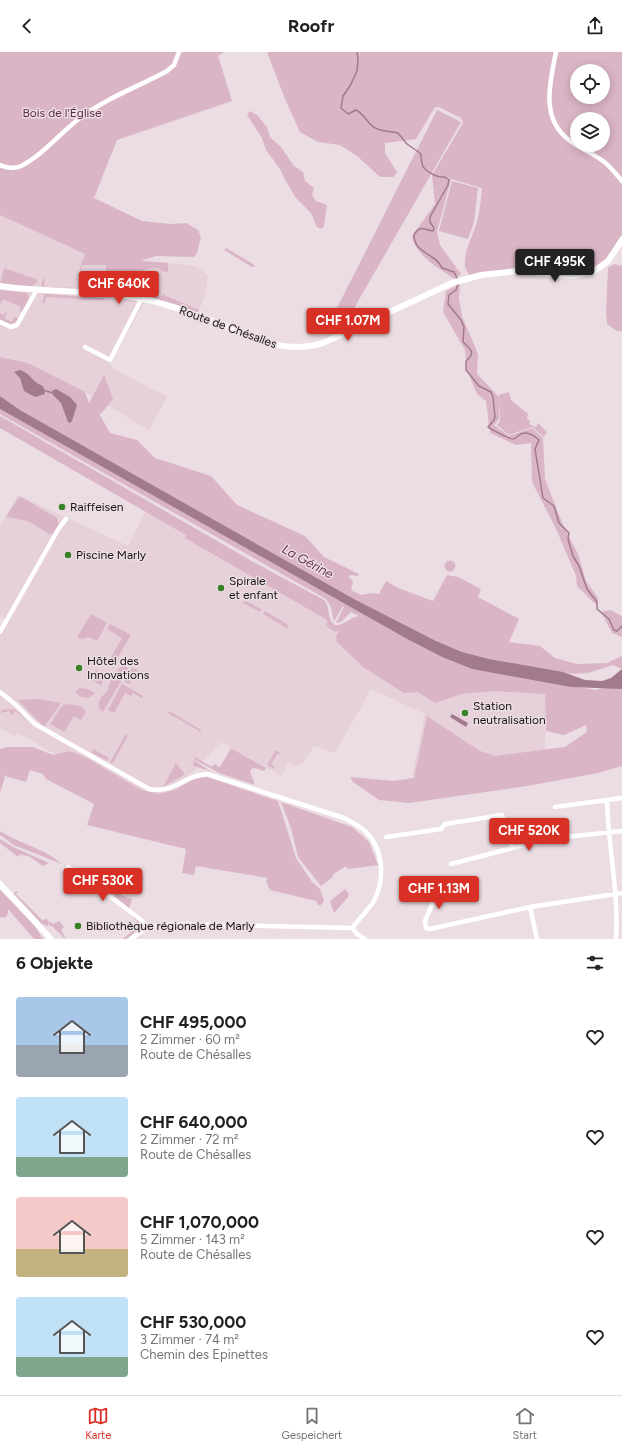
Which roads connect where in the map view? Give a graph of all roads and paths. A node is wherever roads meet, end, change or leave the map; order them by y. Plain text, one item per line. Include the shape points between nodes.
1 (179, 52) edge
2 (556, 52) edge
3 (0, 165) edge
4 (622, 181) edge
5 (622, 240) edge
6 (0, 286) edge
7 (36, 291) junction
8 (142, 298) junction
9 (0, 322) edge
10 (85, 347) dead end
11 (66, 519) dead end
12 (0, 632) edge
13 (0, 692) edge
14 (622, 798) edge
15 (606, 800) junction
16 (554, 807) dead end
17 (622, 831) edge
18 (608, 832) junction
19 (386, 837) dead end
20 (512, 847) junction
21 (451, 864) dead end
22 (68, 867) dead end
23 (0, 884) edge
24 (438, 891) dead end
25 (614, 893) junction
26 (622, 893) edge
27 (530, 906) junction
28 (148, 927) junction
29 (352, 928) junction
30 (51, 939) edge
31 (131, 939) edge
32 (365, 939) edge
33 (537, 939) edge
34 (616, 939) edge

1 - 3 street via 174,64 167,71 103,103 80,118 30,162 18,168 5,168
2 - 4 street via 549,86 549,105 559,132 603,161
5 - 8 street, Route de Chésalles via 608,261 593,272 566,275 518,271 481,275 452,283 323,343 302,347 273,345 168,305
6 - 7 street, Route de Chésalles
7 - 8 street, Route de Chésalles
7 - 9 street via 17,325 11,327
8 - 10 street via 110,360
11 - 12 street
13 - 29 street via 34,724 149,789 166,790 194,776 207,774 356,824 366,831 377,850 382,877 373,902
14 - 15 street
15 - 16 street
15 - 18 street
17 - 18 street
18 - 20 street via 547,839
18 - 25 street
19 - 20 street via 441,829 445,824 502,815
20 - 21 street
22 - 28 street
23 - 30 street
24 - 27 street via 425,921 426,928
25 - 26 street
25 - 27 street
25 - 34 street
27 - 33 street
28 - 29 street via 172,924
28 - 31 street
29 - 32 street

